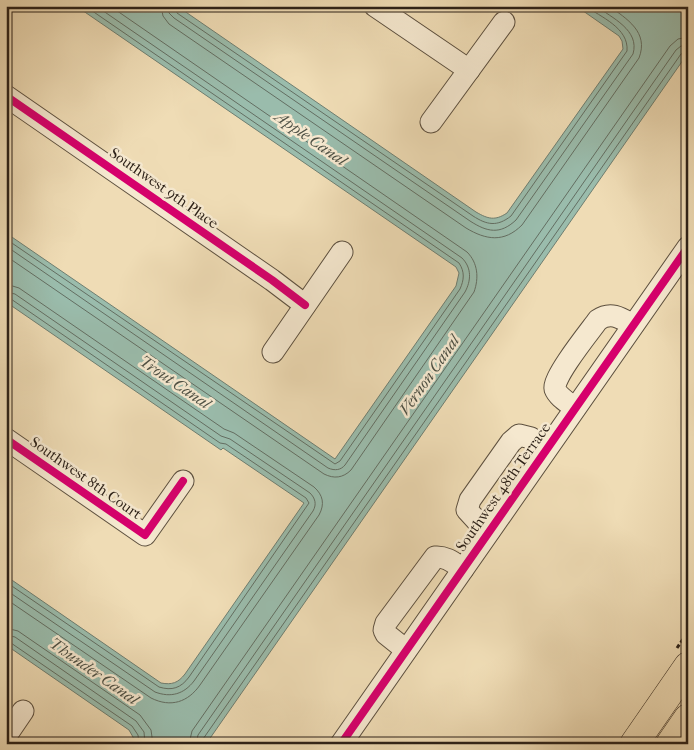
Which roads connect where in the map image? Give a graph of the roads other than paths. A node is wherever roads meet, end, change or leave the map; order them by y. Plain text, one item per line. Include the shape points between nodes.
1 (375, 6) edge
2 (504, 22) dead end
3 (469, 70) junction
4 (6, 96) edge
5 (431, 122) dead end
6 (688, 246) edge
7 (342, 252) dead end
8 (306, 305) junction
9 (633, 325) junction
10 (273, 352) dead end
11 (575, 408) junction
12 (6, 439) edge
13 (546, 449) junction
14 (183, 481) dead end
15 (490, 530) junction
16 (463, 569) junction
17 (406, 650) junction
18 (688, 666) edge
19 (23, 711) dead end
20 (688, 718) edge
21 (6, 736) edge
22 (341, 744) edge
23 (634, 744) edge
24 (670, 744) edge

1 - 3 street
2 - 3 street
3 - 5 street
4 - 8 street, Southwest 9th Place
6 - 9 street, Southwest 48th Terrace
7 - 8 street
8 - 10 street
9 - 11 street, Southwest 48th Terrace
9 - 11 street via 617,316 604,316 561,371 556,389
11 - 13 street, Southwest 48th Terrace
12 - 14 street, Southwest 8th Court via 145,535
13 - 15 street, Southwest 48th Terrace
13 - 15 street via 531,438 519,435 501,456 468,505 470,515
15 - 16 street, Southwest 48th Terrace
16 - 17 street, Southwest 48th Terrace
16 - 17 street via 448,559 435,557 386,623 386,634
17 - 22 street, Southwest 48th Terrace
18 - 23 main road
19 - 21 street
20 - 24 main road

